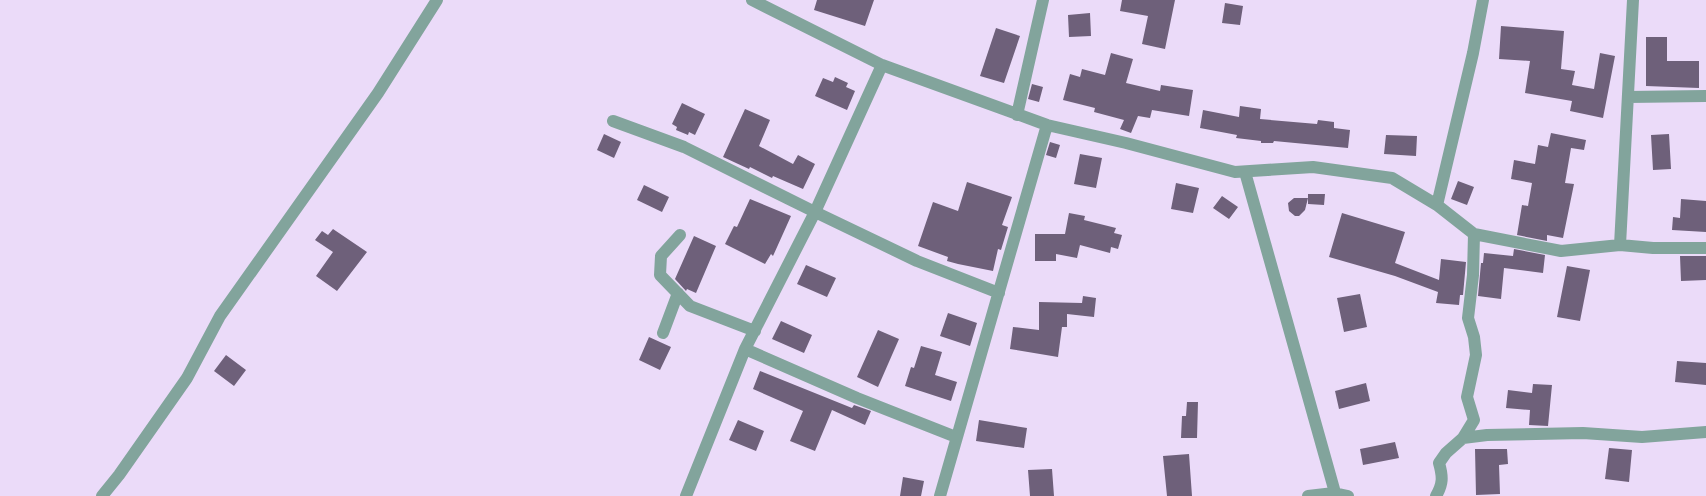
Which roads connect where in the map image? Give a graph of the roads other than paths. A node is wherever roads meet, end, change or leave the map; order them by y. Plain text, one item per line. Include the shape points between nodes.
1 (437, 0) edge
2 (752, 0) edge
3 (1043, 0) edge
4 (1483, 0) edge
5 (1633, 0) edge
6 (882, 65) junction
7 (1706, 96) edge
8 (1628, 97) junction
9 (1017, 115) junction
10 (613, 121) dead end
11 (1047, 125) junction
12 (1245, 172) junction
13 (1437, 205) junction
14 (815, 212) junction
15 (1474, 234) junction
16 (680, 235) dead end
17 (1620, 245) junction
18 (1706, 248) edge
19 (678, 293) junction
20 (999, 293) junction
21 (755, 331) junction
22 (663, 333) dead end
23 (745, 349) junction
24 (1706, 432) edge
25 (956, 437) junction
26 (1462, 438) junction
27 (1335, 494) edge
28 (102, 496) edge
29 (686, 496) edge
30 (940, 496) edge
31 (1308, 496) edge
32 (1348, 496) edge
33 (1436, 496) edge

1 - 28 street via 378,93 220,316 187,378
2 - 6 street
3 - 9 street
4 - 13 street via 1474,53
5 - 8 street
6 - 9 street
6 - 14 street
7 - 8 street
8 - 17 street
9 - 11 street
10 - 14 street via 684,147
11 - 12 street via 1235,172
11 - 20 street
12 - 13 street via 1313,167 1392,178
12 - 27 street
13 - 15 street
14 - 20 street via 917,261
14 - 21 street
15 - 17 street via 1560,250
15 - 26 street via 1468,318 1476,355 1468,397 1474,420
16 - 19 street via 661,256 660,275
17 - 18 street
19 - 21 street via 690,306
19 - 22 street
20 - 25 street
21 - 23 street
23 - 25 street via 856,398
23 - 29 street
24 - 26 street via 1642,437 1576,433
25 - 30 street
26 - 33 street via 1439,463 1442,486
27 - 31 street
27 - 32 street

